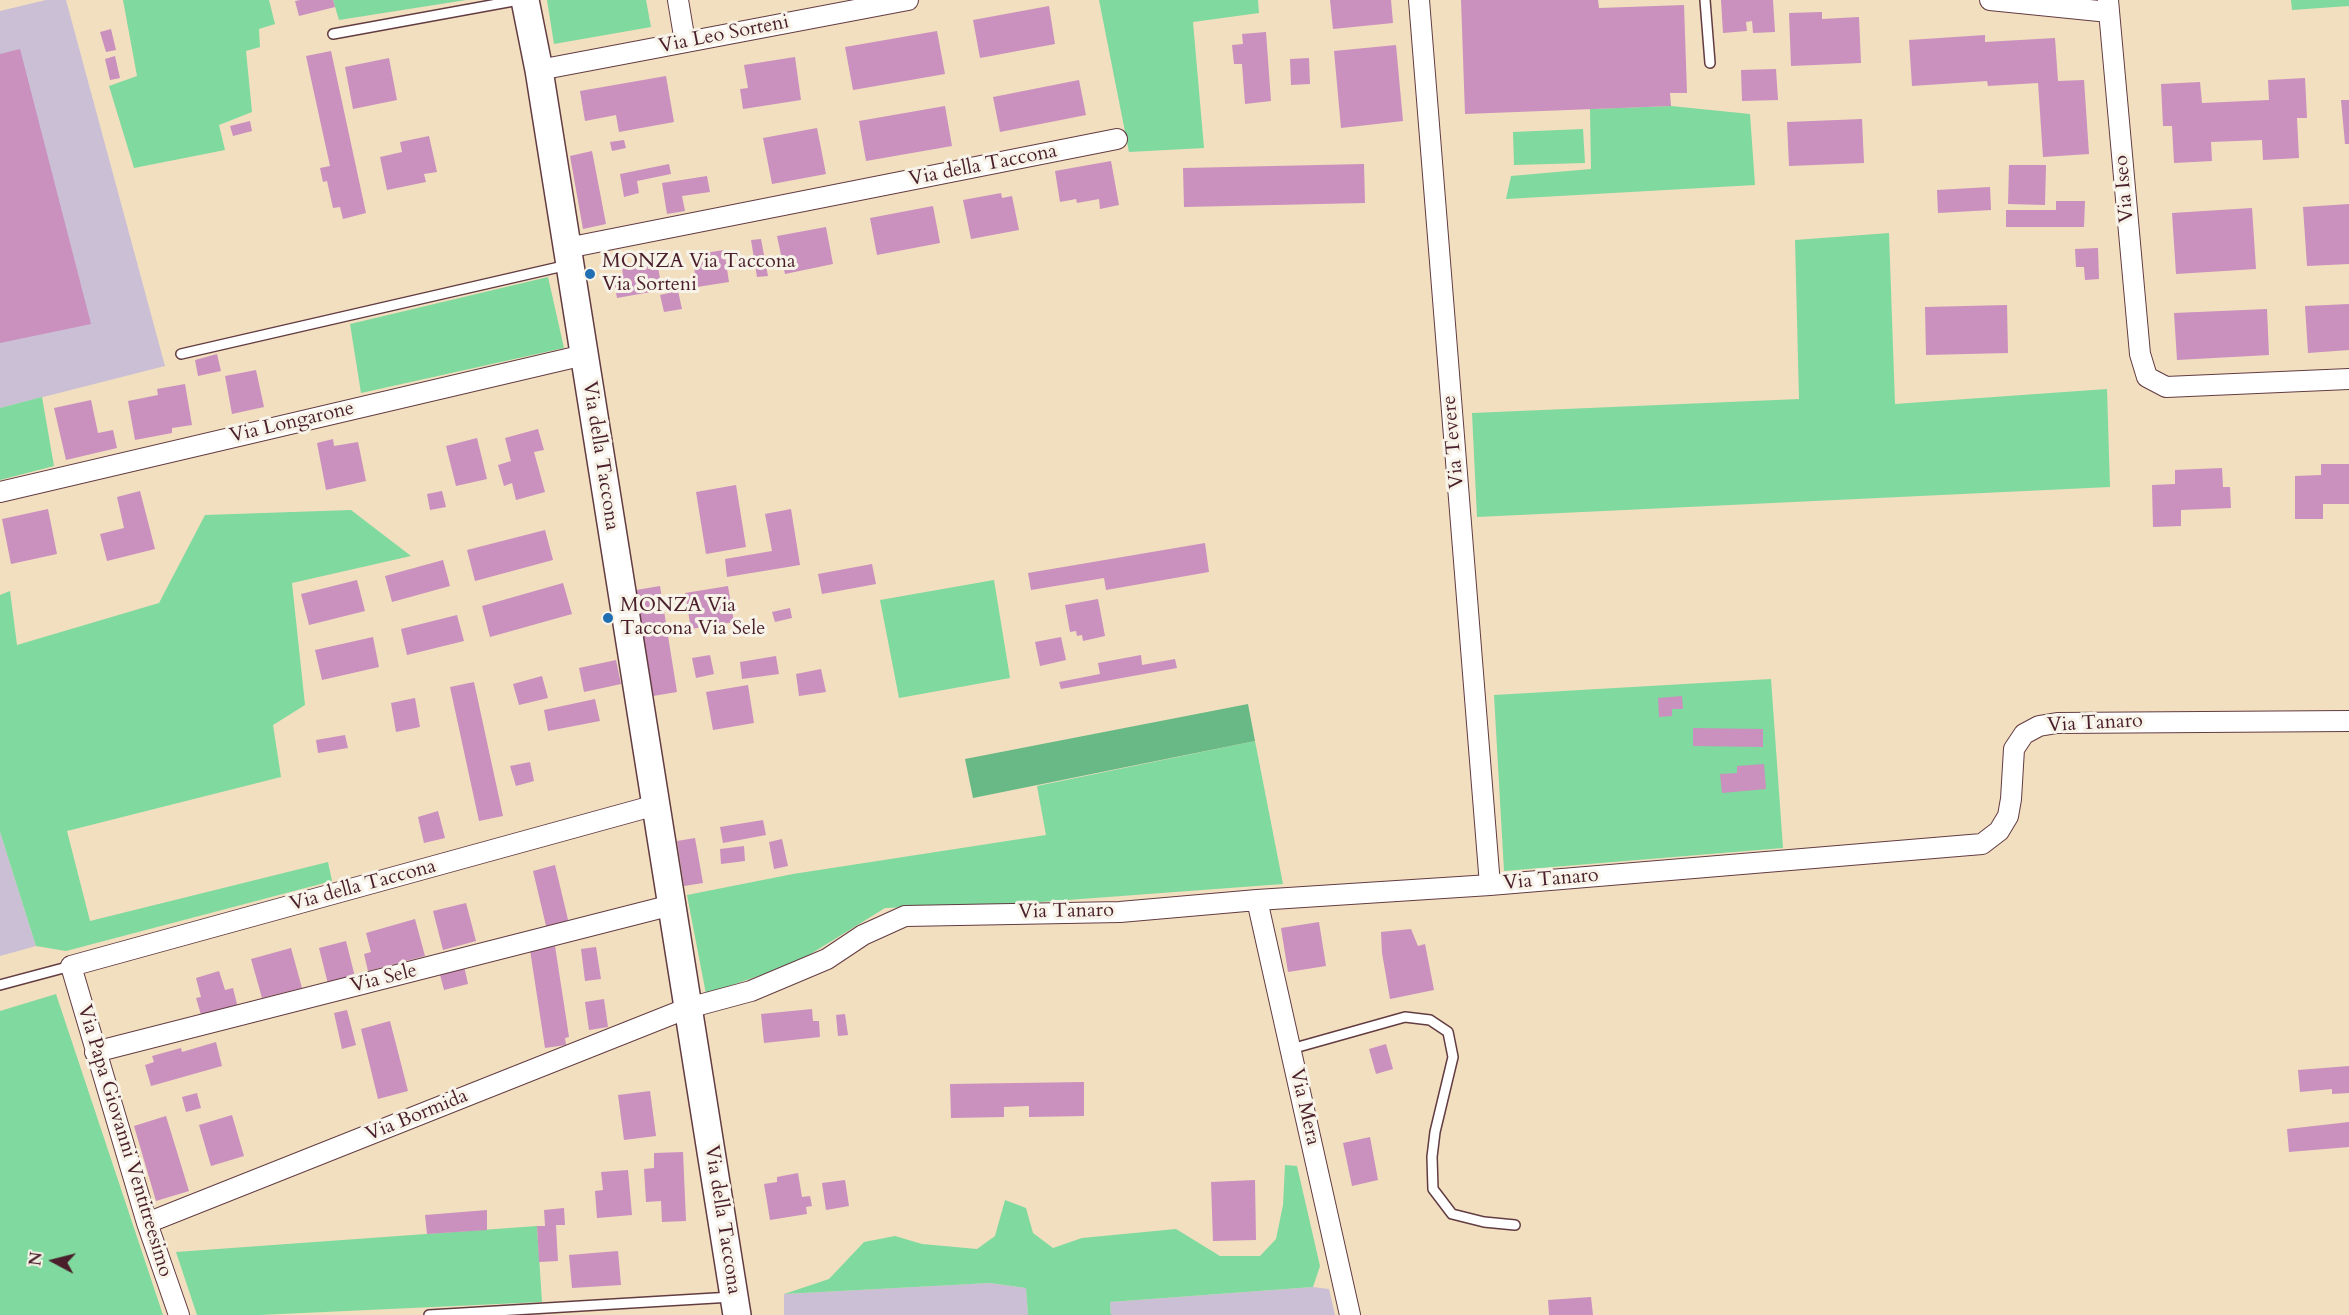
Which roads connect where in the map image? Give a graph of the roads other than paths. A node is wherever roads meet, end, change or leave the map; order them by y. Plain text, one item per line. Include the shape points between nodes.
1 (519, 0) edge
2 (525, 0) edge
3 (678, 0) edge
4 (908, 0) edge
5 (1419, 0) edge
6 (1705, 0) edge
7 (1989, 0) edge
8 (2109, 6) edge
9 (333, 34) dead end
10 (685, 42) junction
11 (1710, 63) dead end
12 (538, 70) junction
13 (1117, 139) dead end
14 (568, 256) junction
15 (182, 354) dead end
16 (584, 356) junction
17 (2349, 379) edge
18 (0, 492) edge
19 (2349, 720) edge
20 (656, 805) junction
21 (1490, 885) junction
22 (1257, 900) junction
23 (672, 905) junction
24 (71, 966) junction
25 (0, 985) edge
26 (688, 1008) junction
27 (1291, 1048) junction
28 (95, 1052) junction
29 (147, 1223) junction
30 (1515, 1225) dead end
31 (735, 1306) edge
32 (179, 1315) edge
33 (429, 1315) edge
34 (1350, 1315) edge

1 - 9 lane
2 - 12 main road, Via della Taccona
3 - 10 street
4 - 10 street, Via Leo Sorteni
5 - 21 street, Via Tevere
6 - 11 lane
7 - 8 street
8 - 17 street, Via Iseo via 2140,354 2147,377 2166,387
10 - 12 street, Via Leo Sorteni
12 - 14 main road, Via della Taccona
13 - 14 street, Via della Taccona
14 - 15 lane
14 - 16 main road, Via della Taccona
16 - 18 street, Via Longarone
16 - 20 main road, Via della Taccona
19 - 21 street, Via Tanaro via 2039,726 2024,734 2013,749 2008,816 1999,831 1982,844
20 - 23 main road, Via della Taccona
20 - 24 street, Via della Taccona
21 - 22 street, Via Tanaro
22 - 26 street, Via Tanaro via 1120,912 905,916 863,935 827,959 751,991
22 - 27 street, Via Mera
23 - 26 main road, Via della Taccona
23 - 28 street, Via Sele
24 - 25 lane
24 - 28 street, Via Papa Giovanni Ventitreesimo
26 - 29 street, Via Bormida
26 - 31 main road, Via della Taccona
27 - 30 lane via 1405,1017 1430,1020 1448,1032 1453,1057 1435,1132 1433,1189 1452,1214
27 - 34 street, Via Mera
28 - 29 street, Via Papa Giovanni Ventitreesimo
29 - 32 street, Via Papa Giovanni Ventitreesimo
31 - 33 lane

